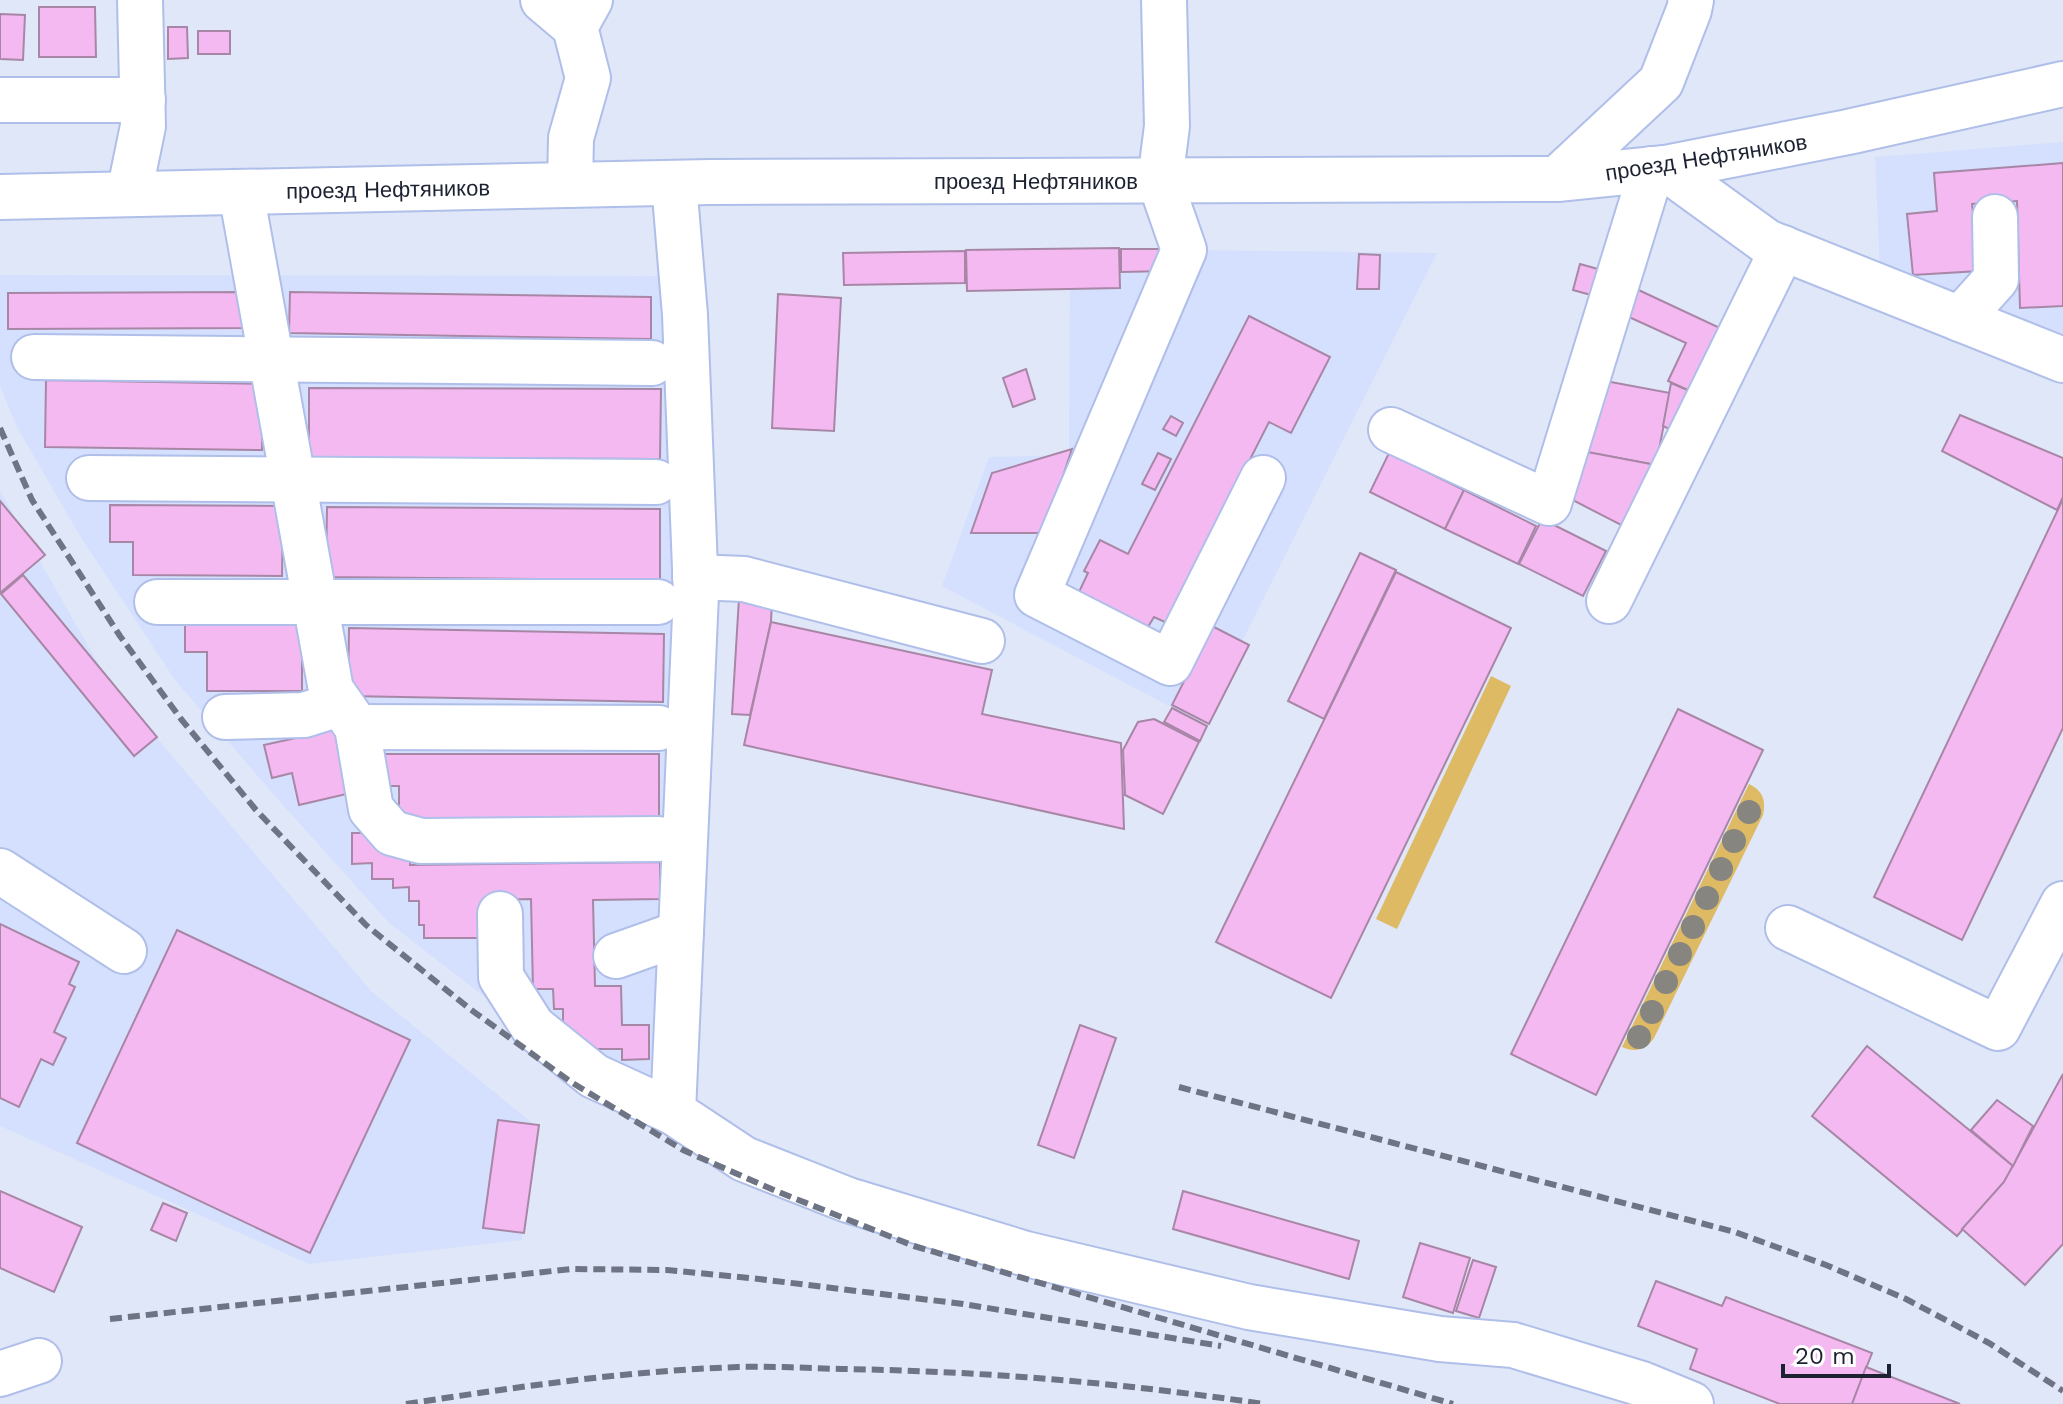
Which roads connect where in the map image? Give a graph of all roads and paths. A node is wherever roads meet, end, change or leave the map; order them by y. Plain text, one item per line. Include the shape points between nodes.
1 (1164, 0) edge
2 (142, 1) edge
3 (1688, 3) edge
4 (569, 9) edge
5 (2063, 84) edge
6 (0, 100) edge
7 (143, 100) junction
8 (1658, 169) junction
9 (1557, 179) junction
10 (1160, 181) junction
11 (674, 183) junction
12 (570, 185) junction
13 (241, 192) junction
14 (129, 194) junction
15 (0, 197) edge
16 (1995, 217) dead end
17 (1783, 248) junction
18 (1960, 319) junction
19 (34, 357) dead end
20 (273, 360) junction
21 (2063, 360) edge
22 (652, 363) dead end
23 (1391, 430) dead end
24 (89, 478) dead end
25 (1263, 478) dead end
26 (295, 480) junction
27 (656, 482) dead end
28 (695, 577) junction
29 (1609, 601) dead end
30 (157, 602) dead end
31 (315, 602) junction
32 (658, 602) dead end
33 (982, 641) dead end
34 (348, 715) junction
35 (225, 717) dead end
36 (659, 728) dead end
37 (659, 839) dead end
38 (0, 871) edge
39 (2063, 904) edge
40 (500, 914) dead end
41 (1788, 928) dead end
42 (681, 933) junction
43 (124, 951) dead end
44 (616, 956) dead end
45 (673, 1112) junction
46 (1691, 1404) edge

1 - 10 street via 1167,126
2 - 7 street
3 - 9 street via 1661,82
4 - 12 street via 588,78 571,138
5 - 8 street, проезд Нефтяников
6 - 7 street
7 - 14 street
8 - 9 street, проезд Нефтяников
8 - 17 street
8 - 23 street via 1549,503
9 - 10 street, проезд Нефтяников
10 - 11 street, проезд Нефтяников
10 - 25 street via 1184,250 1037,595 1170,663
11 - 12 street, проезд Нефтяников
11 - 28 street
12 - 13 street, проезд Нефтяников
13 - 14 street, проезд Нефтяников
13 - 20 street
14 - 15 street, проезд Нефтяников
16 - 18 street via 1996,279
17 - 18 street
17 - 29 street
18 - 21 street
19 - 20 street
20 - 22 street
20 - 26 street
24 - 26 street
26 - 27 street
26 - 31 street
28 - 33 street via 744,579
28 - 42 street
30 - 31 street
31 - 32 street
31 - 34 street via 331,690
34 - 35 street
34 - 36 street
34 - 37 street via 371,809 392,833 421,841
38 - 43 street
39 - 41 street via 1998,1028
40 - 45 street via 501,977 533,1027 594,1076
42 - 44 street
42 - 45 street
45 - 46 street via 744,1159 848,1200 1026,1254 1249,1307 1440,1339 1513,1345

